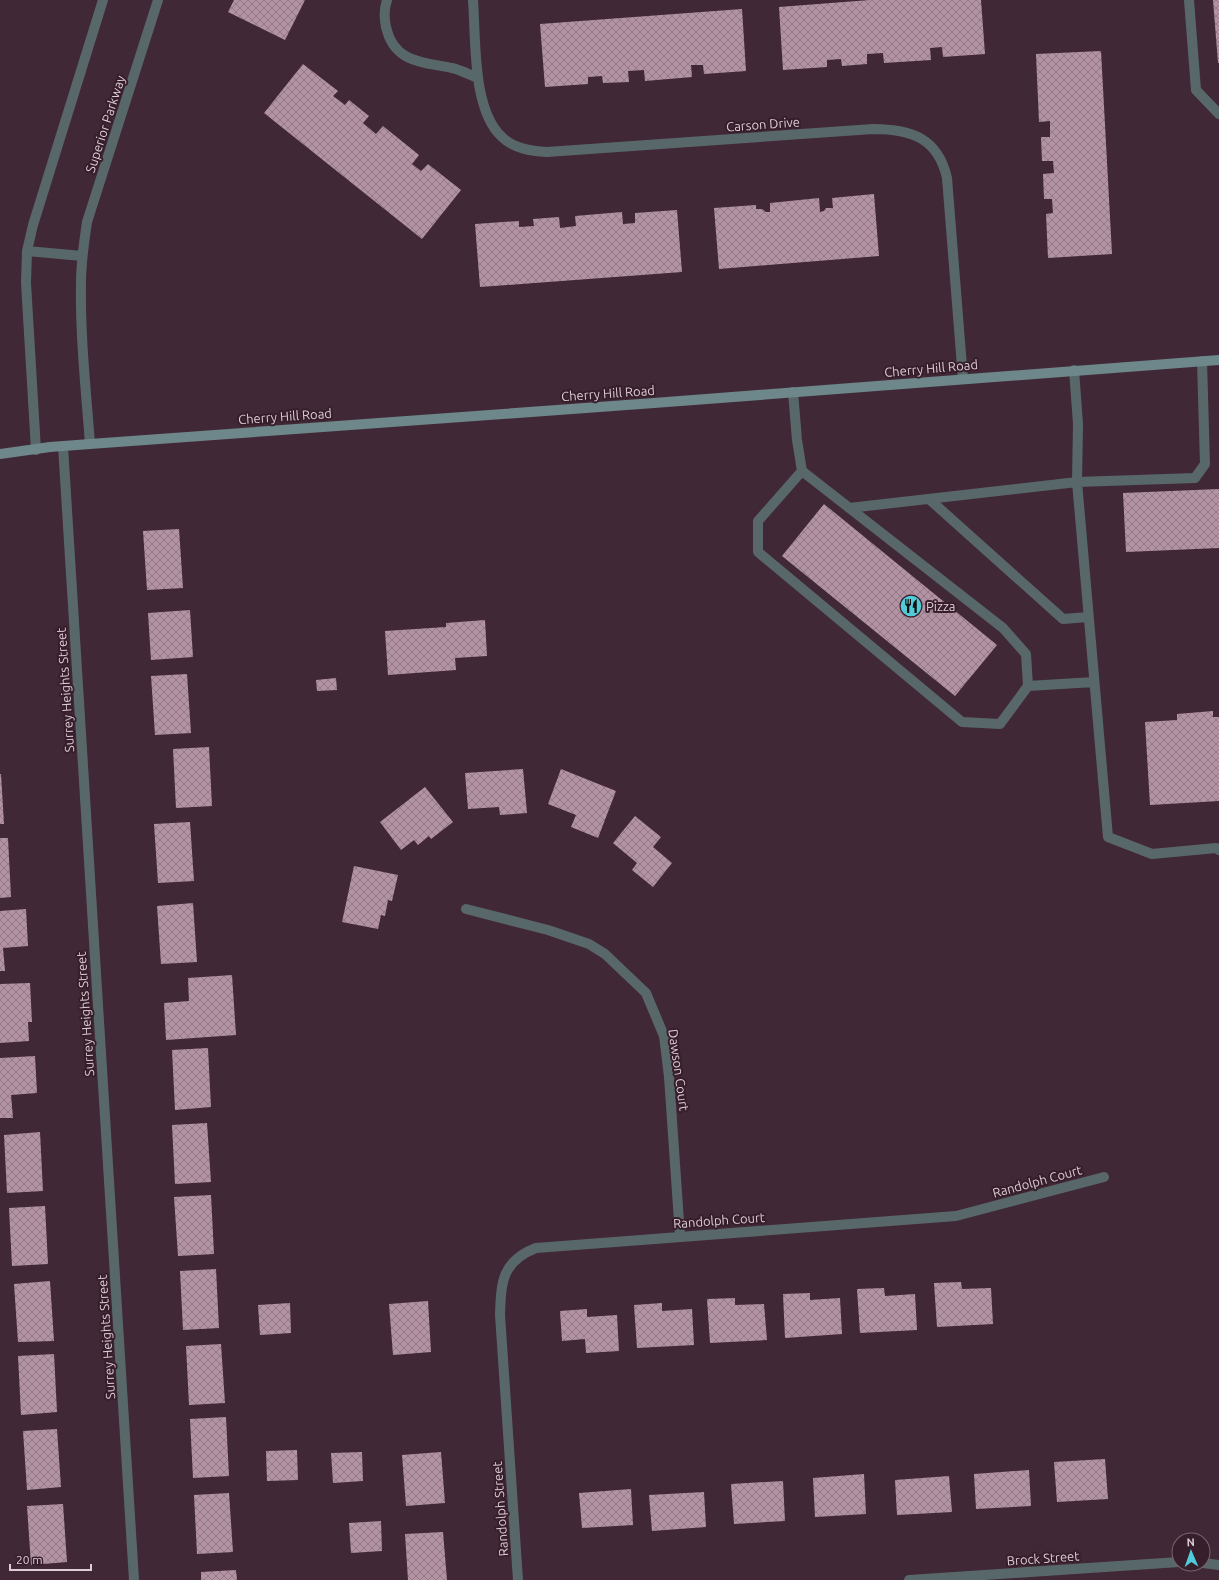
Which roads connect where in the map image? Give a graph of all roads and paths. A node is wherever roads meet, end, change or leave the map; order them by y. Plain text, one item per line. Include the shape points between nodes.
1 (103, 0) edge
2 (158, 0) edge
3 (387, 0) edge
4 (473, 0) edge
5 (1189, 0) edge
6 (478, 78) junction
7 (1219, 114) edge
8 (27, 251) junction
9 (82, 256) junction
10 (1219, 360) edge
11 (1202, 361) junction
12 (1074, 370) junction
13 (963, 379) junction
14 (793, 392) junction
15 (90, 444) junction
16 (63, 446) junction
17 (36, 450) junction
18 (0, 454) edge
19 (802, 471) junction
20 (1077, 482) junction
21 (930, 499) junction
22 (849, 508) junction
23 (1088, 617) junction
24 (1094, 682) junction
25 (1028, 686) junction
26 (1219, 850) edge
27 (466, 909) dead end
28 (1104, 1177) dead end
29 (680, 1236) junction
30 (508, 1437) joint
31 (1171, 1563) edge
32 (134, 1580) edge
33 (518, 1580) edge
34 (909, 1580) edge

1 - 8 street
2 - 9 street, Superior Parkway via 87,222
3 - 6 street via 384,20 387,34 395,47 405,56 418,62 453,68
4 - 6 street, Carson Drive
5 - 7 street via 1196,90
6 - 13 street, Carson Drive via 482,102 489,121 502,138 518,147 533,151 873,129 911,133 920,138 936,151 944,165
8 - 9 street
8 - 17 street via 26,283
9 - 15 street, Superior Parkway via 83,346
10 - 11 main road, Cherry Hill Road
11 - 12 main road, Cherry Hill Road
11 - 20 street via 1205,464 1195,478
12 - 13 main road, Cherry Hill Road
12 - 20 street via 1078,424
13 - 14 main road, Cherry Hill Road
14 - 15 main road, Cherry Hill Road
14 - 19 street
15 - 16 main road, Cherry Hill Road
16 - 17 main road, Cherry Hill Road
16 - 32 street, Surrey Heights Street
17 - 18 main road, Cherry Hill Road
19 - 22 street
19 - 25 street via 758,521 758,552 962,722 1000,724
20 - 21 street
20 - 23 street
21 - 22 street
21 - 23 street via 1063,619
22 - 25 street via 1003,628 1026,654
23 - 24 street
24 - 25 street
24 - 26 street via 1108,837 1152,854 1216,848
27 - 29 street, Dawson Court via 548,930 589,944 605,954 646,993 664,1036
28 - 29 street, Randolph Court via 956,1216
29 - 30 street, Randolph Court via 536,1248 524,1252 509,1266 503,1277 500,1315
30 - 33 street, Randolph Street
31 - 34 street, Brock Street

